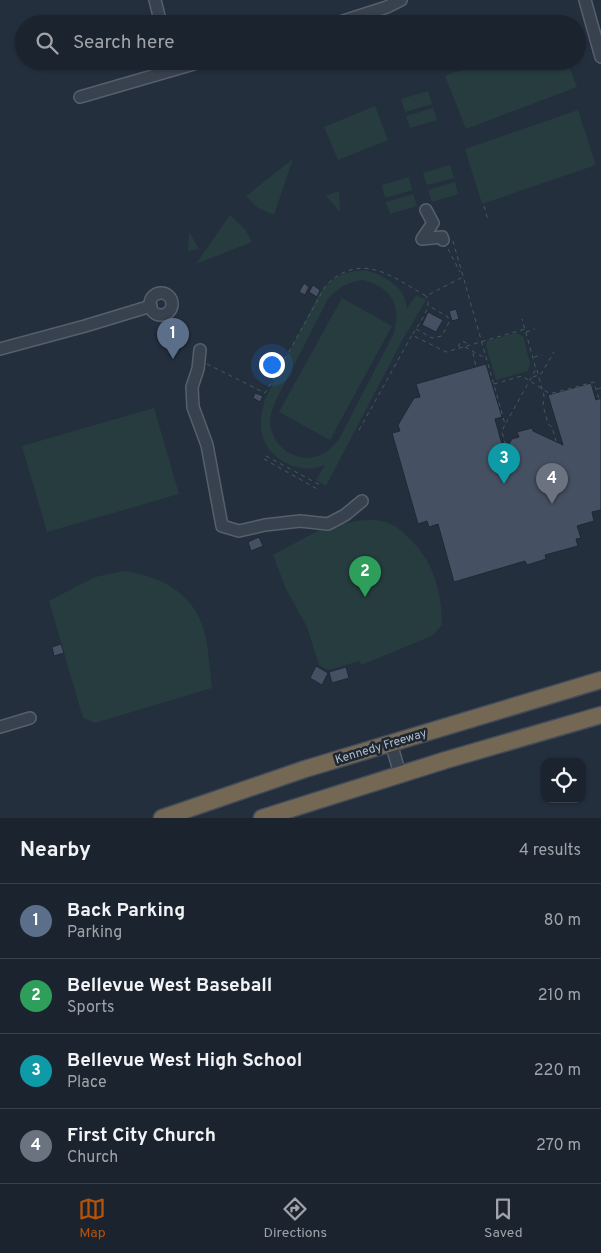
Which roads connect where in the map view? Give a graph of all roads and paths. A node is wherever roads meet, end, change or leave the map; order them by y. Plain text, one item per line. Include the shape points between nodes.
1 (154, 0) edge
2 (401, 0) edge
3 (585, 0) edge
4 (158, 15) edge
5 (362, 15) edge
6 (601, 57) edge
7 (161, 70) edge
8 (80, 97) dead end
9 (484, 206) dead end
10 (426, 210) dead end
11 (488, 220) dead end
12 (448, 240) junction
13 (462, 273) junction
14 (463, 277) junction
15 (426, 296) junction
16 (151, 306) dead end
17 (429, 306) junction
18 (522, 319) dead end
19 (416, 329) junction
20 (535, 329) dead end
21 (525, 330) junction
22 (412, 335) junction
23 (481, 342) junction
24 (469, 345) junction
25 (464, 347) junction
26 (459, 348) junction
27 (0, 349) edge
28 (473, 352) junction
29 (554, 352) dead end
30 (200, 355) joint
31 (542, 355) dead end
32 (486, 358) junction
33 (533, 358) junction
34 (476, 367) dead end
35 (536, 370) junction
36 (538, 375) junction
37 (532, 377) junction
38 (530, 381) junction
39 (494, 384) junction
40 (601, 388) edge
41 (542, 389) junction
42 (596, 390) junction
43 (599, 399) dead end
44 (505, 424) junction
45 (359, 430) dead end
46 (556, 441) dead end
47 (266, 456) dead end
48 (509, 456) dead end
49 (264, 460) dead end
50 (322, 486) dead end
51 (319, 490) dead end
52 (362, 501) dead end
53 (601, 680) edge
54 (601, 715) edge
55 (30, 718) dead end
56 (0, 727) edge
57 (391, 744) junction
58 (400, 774) junction
59 (162, 818) edge
60 (262, 818) edge

1 - 4 street
2 - 5 street
3 - 6 street
7 - 8 street
9 - 11 path
10 - 12 street via 434,223 422,239 442,237
12 - 13 path
12 - 13 path
13 - 14 path
14 - 15 path
14 - 23 path
15 - 17 path
15 - 30 path via 373,268 352,269 334,277 326,285 265,393
16 - 27 street
17 - 19 path
17 - 19 path via 448,317 442,336 432,338
18 - 21 path
19 - 22 path
20 - 21 path
21 - 23 path
21 - 33 path
22 - 26 path via 446,352
22 - 45 path
23 - 24 path
23 - 32 path
24 - 25 path
24 - 26 path via 462,341
25 - 26 path
25 - 28 path
28 - 32 path
28 - 34 path
29 - 36 path
30 - 52 street via 192,387 193,407 206,445 222,526 239,531 300,521 328,524
31 - 33 path
32 - 39 path
33 - 35 path
35 - 36 path
35 - 37 path
36 - 37 path
36 - 41 path
37 - 38 path
38 - 39 path via 522,376
38 - 41 path
38 - 44 path
39 - 44 path
40 - 42 path
41 - 42 path via 553,393 594,382
41 - 46 path via 548,424
42 - 43 path
44 - 48 path via 502,432
47 - 50 path
49 - 51 path
53 - 57 highway, Kennedy Freeway
54 - 58 highway
55 - 56 street
57 - 58 street
57 - 59 highway, Kennedy Freeway
58 - 60 highway

